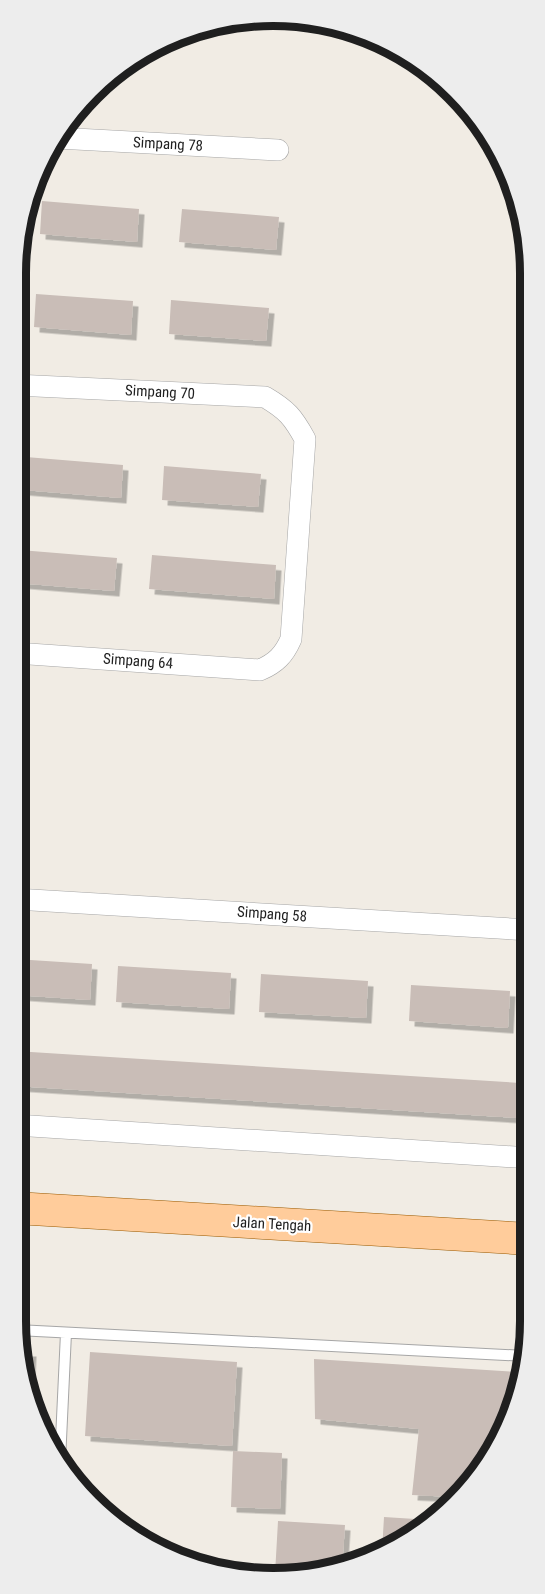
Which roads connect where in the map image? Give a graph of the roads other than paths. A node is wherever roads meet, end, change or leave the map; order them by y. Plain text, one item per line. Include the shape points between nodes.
1 (65, 138) edge
2 (278, 150) dead end
3 (26, 386) edge
4 (26, 654) edge
5 (261, 669) joint
6 (26, 900) edge
7 (520, 929) edge
8 (26, 1126) edge
9 (520, 1157) edge
10 (26, 1209) edge
11 (520, 1238) edge
12 (26, 1331) edge
13 (66, 1333) junction
14 (517, 1356) edge
15 (61, 1448) edge

1 - 2 street, Simpang 78
3 - 5 street, Simpang 70 via 265,397 296,421 305,439 291,639 280,658
4 - 5 street, Simpang 64
6 - 7 street, Simpang 58
8 - 9 street
10 - 11 main road, Jalan Tengah
12 - 13 lane
13 - 14 lane
13 - 15 lane

